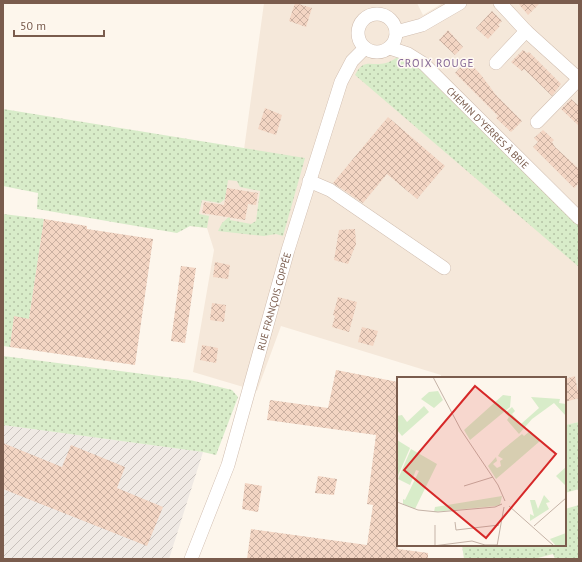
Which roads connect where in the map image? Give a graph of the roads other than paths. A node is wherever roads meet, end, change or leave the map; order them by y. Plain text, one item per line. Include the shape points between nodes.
1 (460, 3) edge
2 (500, 3) edge
3 (373, 9) edge
4 (526, 30) junction
5 (396, 32) junction
6 (365, 48) junction
7 (390, 48) junction
8 (496, 63) dead end
9 (579, 79) edge
10 (537, 122) dead end
11 (309, 181) junction
12 (579, 218) edge
13 (444, 268) dead end
14 (191, 559) edge

1 - 5 street via 422,25
2 - 4 street
3 - 5 street via 386,16 395,26
3 - 6 street via 363,20 358,31
4 - 8 street
4 - 9 street
5 - 7 street via 396,38
6 - 7 street via 374,52
6 - 11 street, RUE FRANÇOIS COPPÉE via 346,70
7 - 12 street, CHEMIN D'YERRES À BRIE via 408,54 424,64
9 - 10 street
11 - 13 street via 330,190
11 - 14 street, RUE FRANÇOIS COPPÉE via 228,465

